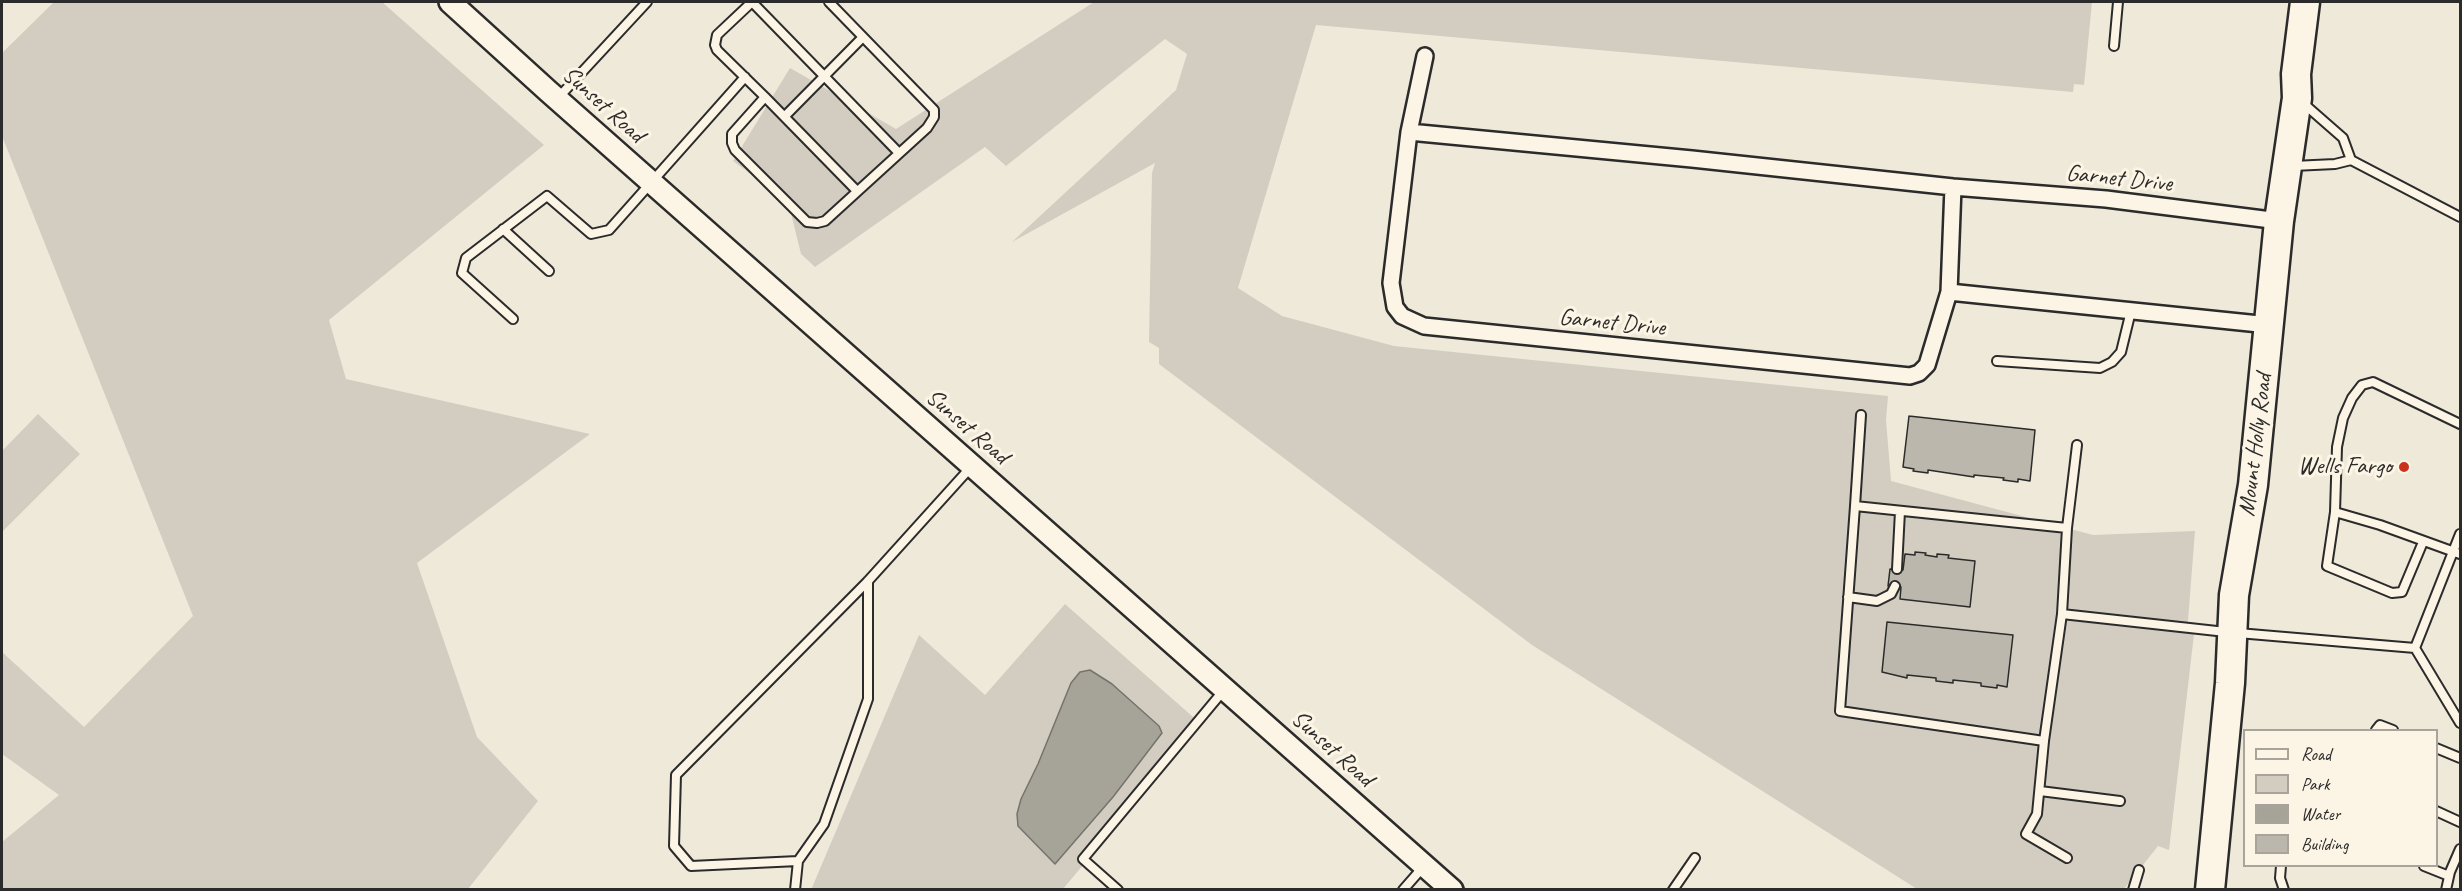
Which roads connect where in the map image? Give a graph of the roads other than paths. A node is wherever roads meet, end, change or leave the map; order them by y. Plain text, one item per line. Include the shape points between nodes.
1 (450, 2) edge
2 (647, 2) edge
3 (752, 2) edge
4 (828, 2) edge
5 (2118, 2) edge
6 (2305, 2) edge
7 (863, 37) junction
8 (2114, 46) dead end
9 (1425, 56) dead end
10 (825, 76) junction
11 (745, 77) junction
12 (765, 97) junction
13 (2297, 98) junction
14 (557, 99) junction
15 (785, 116) junction
16 (1409, 132) junction
17 (900, 153) junction
18 (2351, 160) junction
19 (2287, 167) junction
20 (651, 182) junction
21 (1953, 188) junction
22 (858, 191) junction
23 (2460, 217) edge
24 (2279, 221) junction
25 (503, 229) junction
26 (549, 271) dead end
27 (1949, 292) junction
28 (2131, 311) junction
29 (513, 319) dead end
30 (2269, 325) junction
31 (1997, 361) dead end
32 (1861, 415) dead end
33 (2460, 424) edge
34 (2077, 445) dead end
35 (972, 466) junction
36 (1855, 506) junction
37 (1900, 511) junction
38 (2335, 512) junction
39 (2067, 528) junction
40 (2460, 534) edge
41 (2423, 542) junction
42 (2457, 553) edge
43 (1897, 569) dead end
44 (868, 581) junction
45 (1895, 586) dead end
46 (1848, 597) junction
47 (2062, 614) junction
48 (2234, 633) junction
49 (2415, 648) junction
50 (1225, 689) junction
51 (2460, 723) edge
52 (2044, 741) junction
53 (2438, 749) edge
54 (2460, 758) edge
55 (2040, 791) junction
56 (2120, 801) dead end
57 (2438, 812) edge
58 (2460, 822) edge
59 (2460, 849) edge
60 (1695, 858) dead end
61 (2067, 858) dead end
62 (798, 861) junction
63 (1425, 865) junction
64 (2282, 867) edge
65 (2427, 867) edge
66 (2139, 870) dead end
67 (2450, 876) junction
68 (795, 890) edge
69 (1118, 890) edge
70 (1403, 890) edge
71 (1452, 890) edge
72 (1673, 890) edge
73 (2133, 890) edge
74 (2210, 890) edge
75 (2284, 890) edge
76 (2446, 890) edge

1 - 14 street, Sunset Road
2 - 14 lane
3 - 10 lane
3 - 11 lane via 717,35 715,45
4 - 7 lane
5 - 8 lane
6 - 13 highway, Mount Holly Road
7 - 10 lane
7 - 17 lane via 934,110 927,128
9 - 16 street, Garnet Drive
10 - 15 lane
10 - 17 lane
11 - 12 lane
11 - 20 lane
12 - 15 lane
12 - 22 lane via 732,134 735,150 807,222 825,221
13 - 18 lane via 2343,138
13 - 19 highway, Mount Holly Road
14 - 20 street, Sunset Road
15 - 22 lane
16 - 21 street, Garnet Drive
16 - 27 street, Garnet Drive via 1391,283 1395,307 1402,316 1424,326 1910,376 1927,365
17 - 22 lane
18 - 19 lane
18 - 23 lane
19 - 24 highway, Mount Holly Road
20 - 25 lane via 609,230 591,234 547,196
20 - 35 street, Sunset Road
21 - 24 street, Garnet Drive via 2140,202
21 - 27 street, Garnet Drive
24 - 30 highway, Mount Holly Road
25 - 26 lane
25 - 29 lane via 466,258 462,273
27 - 28 street
28 - 30 street
28 - 31 lane via 2121,352 2100,368
30 - 48 highway, Mount Holly Road via 2253,485 2234,595
32 - 36 lane
33 - 38 lane via 2373,382 2362,386 2343,418 2337,447
34 - 39 lane
35 - 44 lane
35 - 50 street, Sunset Road
36 - 37 lane
36 - 46 lane
37 - 39 lane
37 - 43 lane
38 - 41 lane
38 - 41 lane via 2327,566 2392,593 2402,592
39 - 47 lane
40 - 42 lane
41 - 42 lane
42 - 49 lane
44 - 62 lane via 868,699 824,824
44 - 62 lane via 676,776 674,846 691,866
45 - 46 lane via 1891,594 1877,601
46 - 52 lane via 1840,711
47 - 48 lane
47 - 52 lane
48 - 49 lane
48 - 74 highway, Mount Holly Road
49 - 51 lane
50 - 63 street, Sunset Road
50 - 69 lane via 1083,859
52 - 55 lane
53 - 54 lane
55 - 56 lane
55 - 61 lane via 2037,814 2026,834
57 - 58 lane
59 - 67 lane
60 - 72 lane
62 - 68 lane
63 - 70 lane
63 - 71 street, Sunset Road
64 - 75 lane
65 - 67 lane
66 - 73 lane
67 - 76 lane

